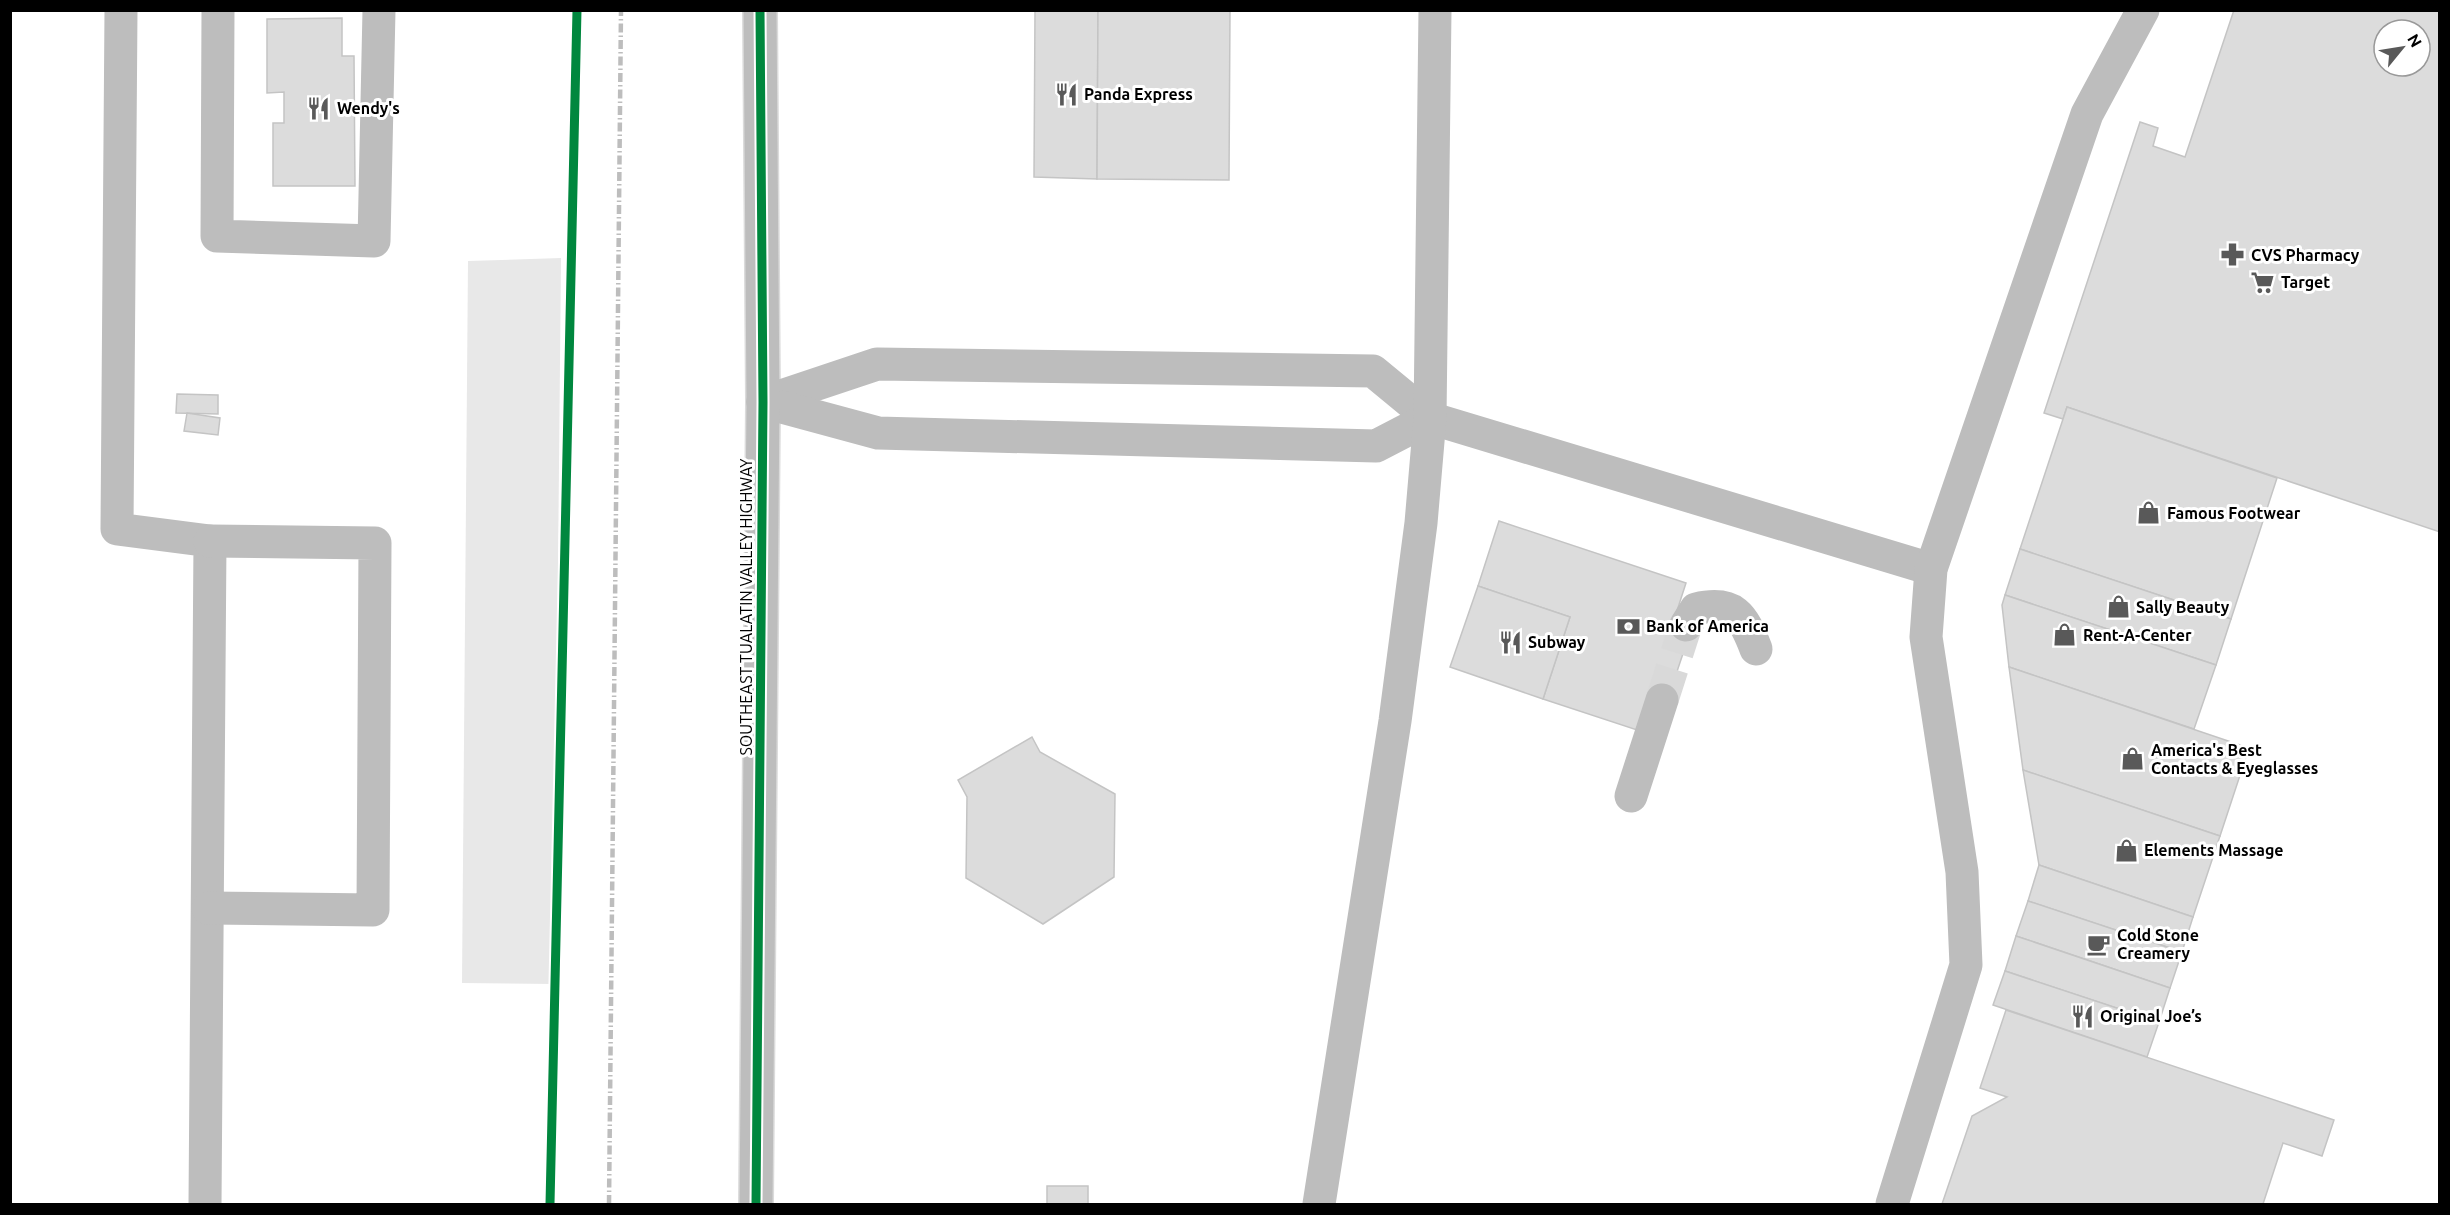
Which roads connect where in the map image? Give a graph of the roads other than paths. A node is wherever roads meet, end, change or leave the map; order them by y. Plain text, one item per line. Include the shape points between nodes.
1 (121, 10) edge
2 (218, 10) edge
3 (379, 10) edge
4 (760, 10) edge
5 (1435, 10) edge
6 (2143, 10) edge
7 (762, 402) junction
8 (1430, 418) junction
9 (210, 541) junction
10 (1931, 569) junction
11 (1686, 625) tunnel mouth
12 (1756, 649) dead end
13 (1662, 700) tunnel mouth
14 (1631, 796) dead end
15 (208, 908) junction
16 (206, 1204) edge
17 (756, 1204) edge
18 (1319, 1204) edge
19 (1892, 1204) edge

1 - 9 main road via 117,529
2 - 3 main road via 217,236 374,241
4 - 7 main road, SOUTHEAST TUALATIN VALLEY HIGHWAY
5 - 8 main road
6 - 10 main road via 2087,114
7 - 8 main road via 878,433 1376,446
7 - 8 main road via 877,364 1373,370
7 - 17 main road, SOUTHEAST TUALATIN VALLEY HIGHWAY
8 - 10 main road
8 - 18 main road via 1402,666
9 - 15 main road
9 - 15 main road via 375,543 374,755 373,910
10 - 19 main road via 1926,637 1962,872 1966,965
11 - 12 main road via 1696,609 1716,604 1734,611 1748,629
13 - 14 main road
15 - 16 main road

